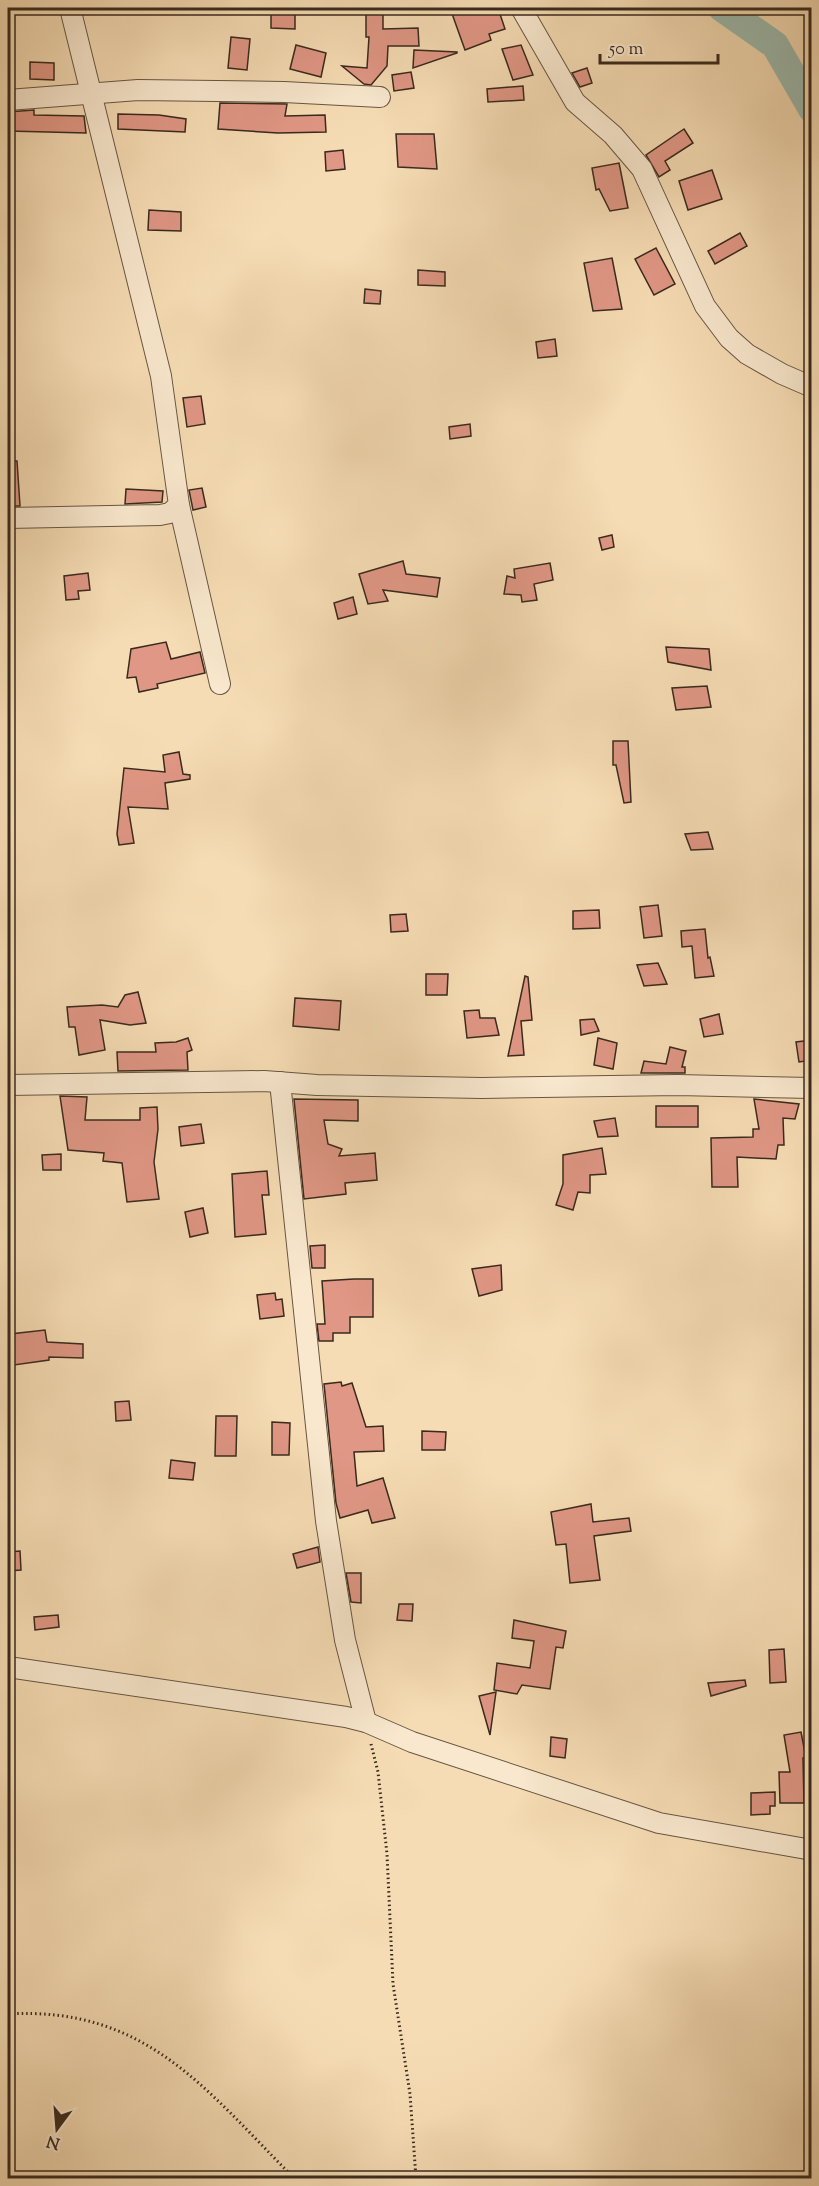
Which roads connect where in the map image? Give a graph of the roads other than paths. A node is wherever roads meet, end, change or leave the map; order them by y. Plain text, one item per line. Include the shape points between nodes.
1 (70, 8) edge
2 (521, 8) edge
3 (90, 94) junction
4 (380, 97) dead end
5 (8, 100) edge
6 (812, 387) edge
7 (178, 505) junction
8 (8, 518) edge
9 (220, 684) dead end
10 (280, 1082) junction
11 (8, 1084) edge
12 (812, 1088) edge
13 (8, 1667) edge
14 (366, 1722) junction
15 (812, 1850) edge

1 - 3 street
2 - 6 street via 575,102 613,135 642,169 705,306 723,330 747,354
3 - 4 street via 156,90
3 - 5 street
3 - 7 street via 161,376
7 - 8 street via 170,513 160,515
7 - 9 street
10 - 11 street
10 - 12 street via 482,1088
10 - 14 street via 326,1521 345,1640
13 - 14 street
14 - 15 street via 412,1742 659,1823

